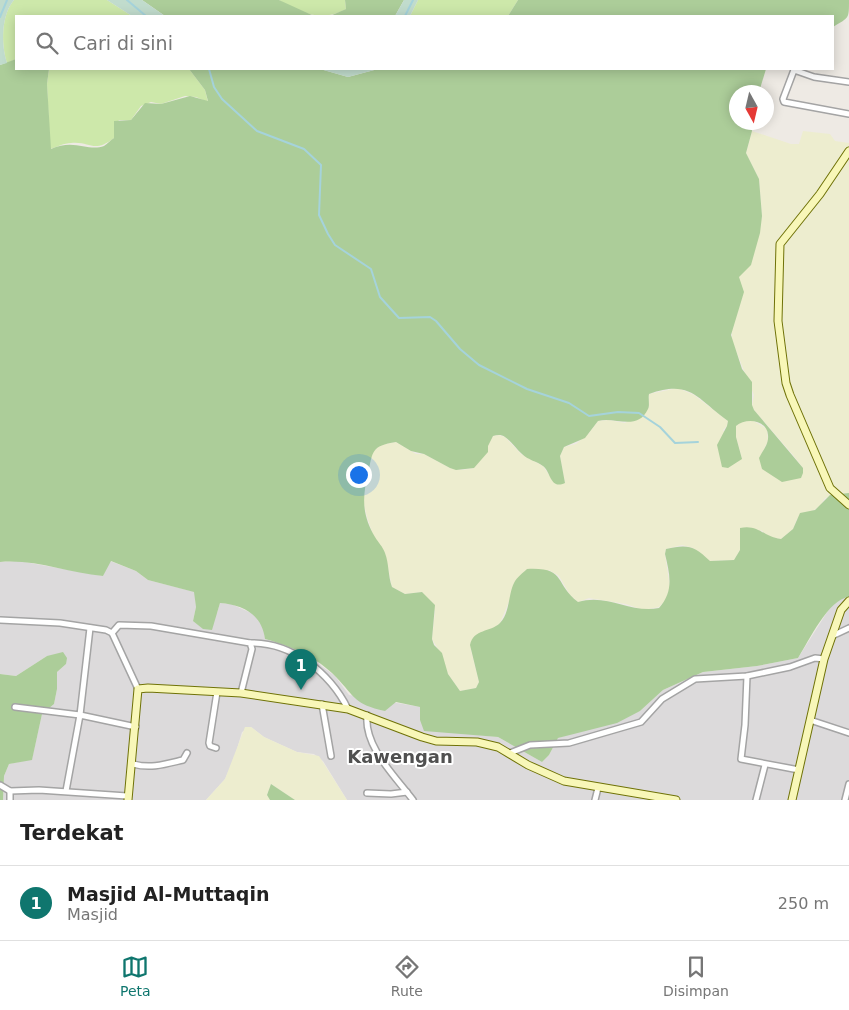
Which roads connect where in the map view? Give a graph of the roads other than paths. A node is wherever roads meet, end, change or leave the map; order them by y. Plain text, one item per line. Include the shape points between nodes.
1 (849, 82) edge
2 (849, 114) edge
3 (849, 151) edge
4 (849, 505) edge
5 (849, 601) edge
6 (0, 620) edge
7 (90, 628) junction
8 (849, 628) edge
9 (112, 633) junction
10 (832, 636) junction
11 (250, 643) junction
12 (824, 659) junction
13 (747, 676) junction
14 (138, 690) junction
15 (217, 692) junction
16 (241, 693) junction
17 (322, 704) junction
18 (15, 707) dead end
19 (348, 709) junction
20 (80, 715) junction
21 (367, 715) junction
22 (810, 720) junction
23 (136, 727) junction
24 (849, 733) edge
25 (216, 748) dead end
26 (187, 753) dead end
27 (510, 753) junction
28 (331, 756) dead end
29 (133, 764) junction
30 (765, 765) junction
31 (799, 770) junction
32 (849, 784) edge
33 (0, 785) edge
34 (598, 788) junction
35 (10, 791) junction
36 (66, 791) junction
37 (407, 792) junction
38 (367, 793) dead end
39 (128, 798) edge
40 (10, 800) edge
41 (413, 800) edge
42 (595, 800) edge
43 (676, 800) edge
44 (756, 800) edge
45 (792, 800) edge
46 (845, 800) edge

1 - 2 street via 814,77 794,70 783,99 784,102
3 - 4 main road via 820,194 781,240 778,322 790,395 830,488
5 - 10 main road via 841,610
6 - 7 street
7 - 9 street
7 - 20 street
8 - 10 street
9 - 11 street via 120,625 141,624
9 - 14 street
10 - 12 main road
11 - 16 street via 252,649
11 - 19 street via 277,647 307,663 333,684
12 - 13 street via 815,658
12 - 22 main road
13 - 27 street via 695,679 662,699 641,722 569,743 530,745
13 - 30 street via 740,757 743,761
14 - 15 main road
14 - 23 main road
15 - 16 main road
15 - 25 street via 209,743
16 - 17 main road
17 - 19 main road
17 - 28 street
18 - 20 street
19 - 21 main road
20 - 23 street
20 - 36 street
21 - 27 main road via 436,741 489,744
21 - 37 street via 368,734
22 - 24 street
22 - 31 main road
23 - 29 main road
26 - 29 street via 183,760 164,765
27 - 34 main road via 554,778
29 - 39 main road
30 - 31 street
30 - 44 street
31 - 45 main road
32 - 46 street
33 - 35 street
34 - 42 street
34 - 43 main road
35 - 36 street
35 - 40 street
36 - 39 street
37 - 38 street
37 - 41 street

